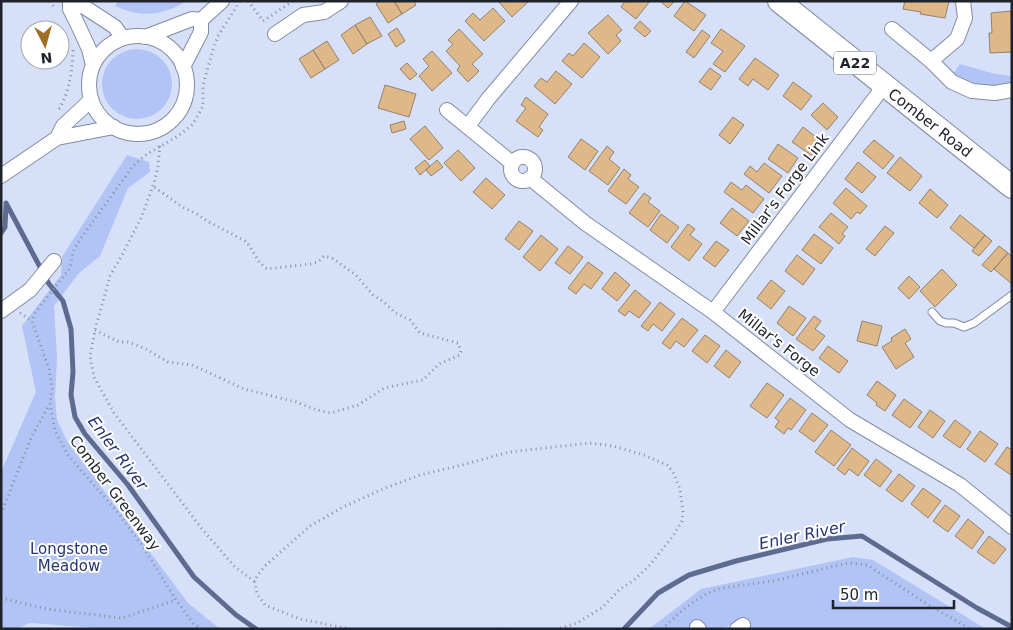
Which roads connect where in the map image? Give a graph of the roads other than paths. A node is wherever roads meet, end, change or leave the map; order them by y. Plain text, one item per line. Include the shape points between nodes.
1 (71, 1) edge
2 (222, 1) edge
3 (341, 1) edge
4 (570, 1) edge
5 (779, 1) edge
6 (963, 1) edge
7 (201, 20) junction
8 (892, 29) dead end
9 (275, 34) dead end
10 (145, 37) junction
11 (123, 38) junction
12 (932, 61) junction
13 (93, 65) junction
14 (183, 67) junction
15 (884, 86) junction
16 (1012, 90) edge
17 (91, 100) junction
18 (447, 110) dead end
19 (468, 126) junction
20 (114, 128) junction
21 (58, 138) junction
22 (1, 176) edge
23 (1012, 187) edge
24 (54, 261) dead end
25 (1012, 295) edge
26 (1, 311) edge
27 (713, 312) junction
28 (932, 312) dead end
29 (1012, 526) edge

1 - 11 street via 115,27
1 - 13 street via 70,9
2 - 7 street
3 - 9 street via 324,12 304,15
4 - 19 street
5 - 15 highway, Comber Road / A22
6 - 12 street via 965,18 957,39
7 - 10 street via 192,19
7 - 14 street via 201,32
8 - 12 street
10 - 11 street
10 - 14 street via 159,41 175,53
11 - 13 street via 100,53
12 - 16 street via 952,82 972,91 995,93
13 - 17 street via 88,84
14 - 20 street via 186,95 170,122 156,131 140,134
15 - 23 highway, Comber Road / A22
15 - 27 street, Millar's Forge Link
17 - 20 street
17 - 21 street via 63,126
18 - 19 street, Millar's Forge
19 - 27 street, Millar's Forge via 512,163 520,157 530,159 534,168 530,178 585,223
20 - 21 street
21 - 22 street
24 - 26 street via 30,290
25 - 28 lane via 964,327 940,321
27 - 29 street, Millar's Forge via 850,420 960,485

